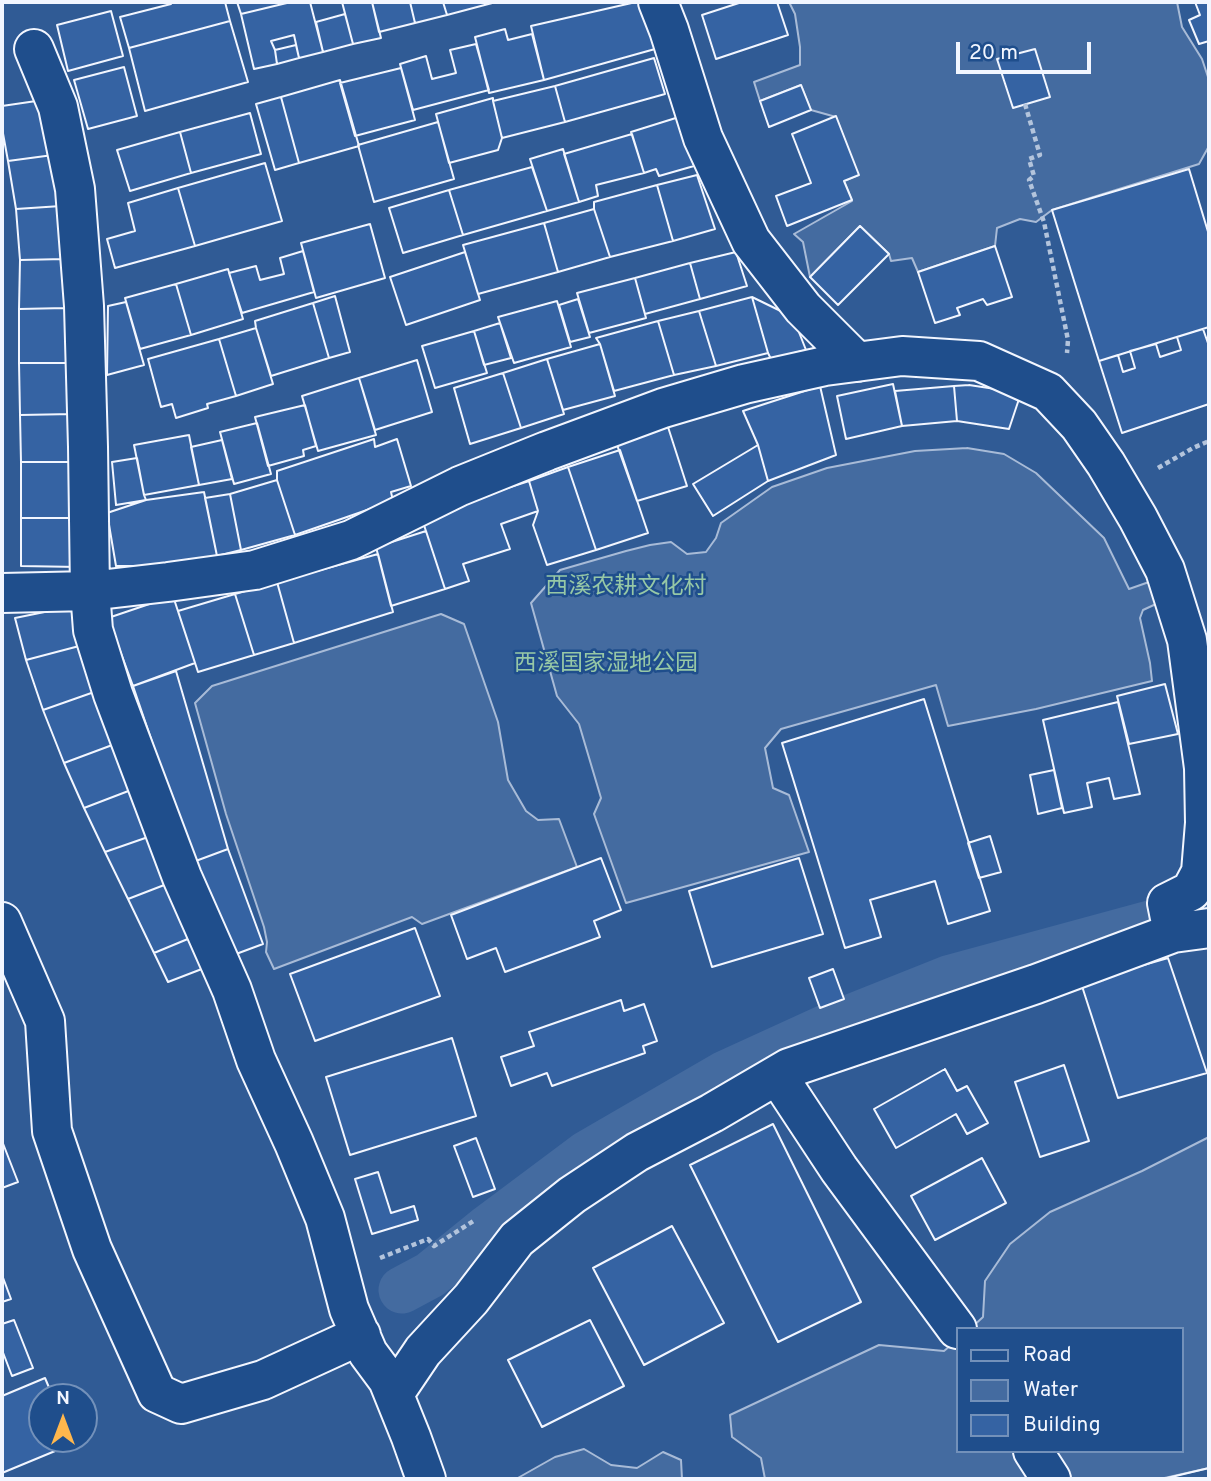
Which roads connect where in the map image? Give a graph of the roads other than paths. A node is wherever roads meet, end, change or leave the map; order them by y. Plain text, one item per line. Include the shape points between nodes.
1 (658, 2) edge
2 (34, 49) dead end
3 (857, 362) junction
4 (90, 591) junction
5 (2, 593) edge
6 (2, 922) edge
7 (1183, 922) edge
8 (777, 1075) junction
9 (955, 1326) edge
10 (361, 1335) junction
11 (394, 1394) junction
12 (1034, 1453) edge
13 (426, 1479) edge
14 (1051, 1479) edge

1 - 3 lane via 703,138 751,241 803,308
2 - 4 lane via 58,107 75,189 84,319
3 - 4 lane via 744,383 663,408 460,486 351,540 267,566
3 - 7 lane via 902,356 979,361 1048,392 1079,425 1138,518 1165,569 1187,640 1204,768 1201,872
4 - 5 lane
4 - 10 lane via 93,629 113,694 181,877 326,1218 349,1309
6 - 10 lane via 45,1021 52,1131 92,1249 158,1393 181,1404 263,1380
7 - 8 lane via 1036,984
8 - 9 lane via 839,1169
8 - 11 lane via 637,1152 517,1239 423,1351
10 - 11 lane
11 - 13 lane
12 - 14 lane

